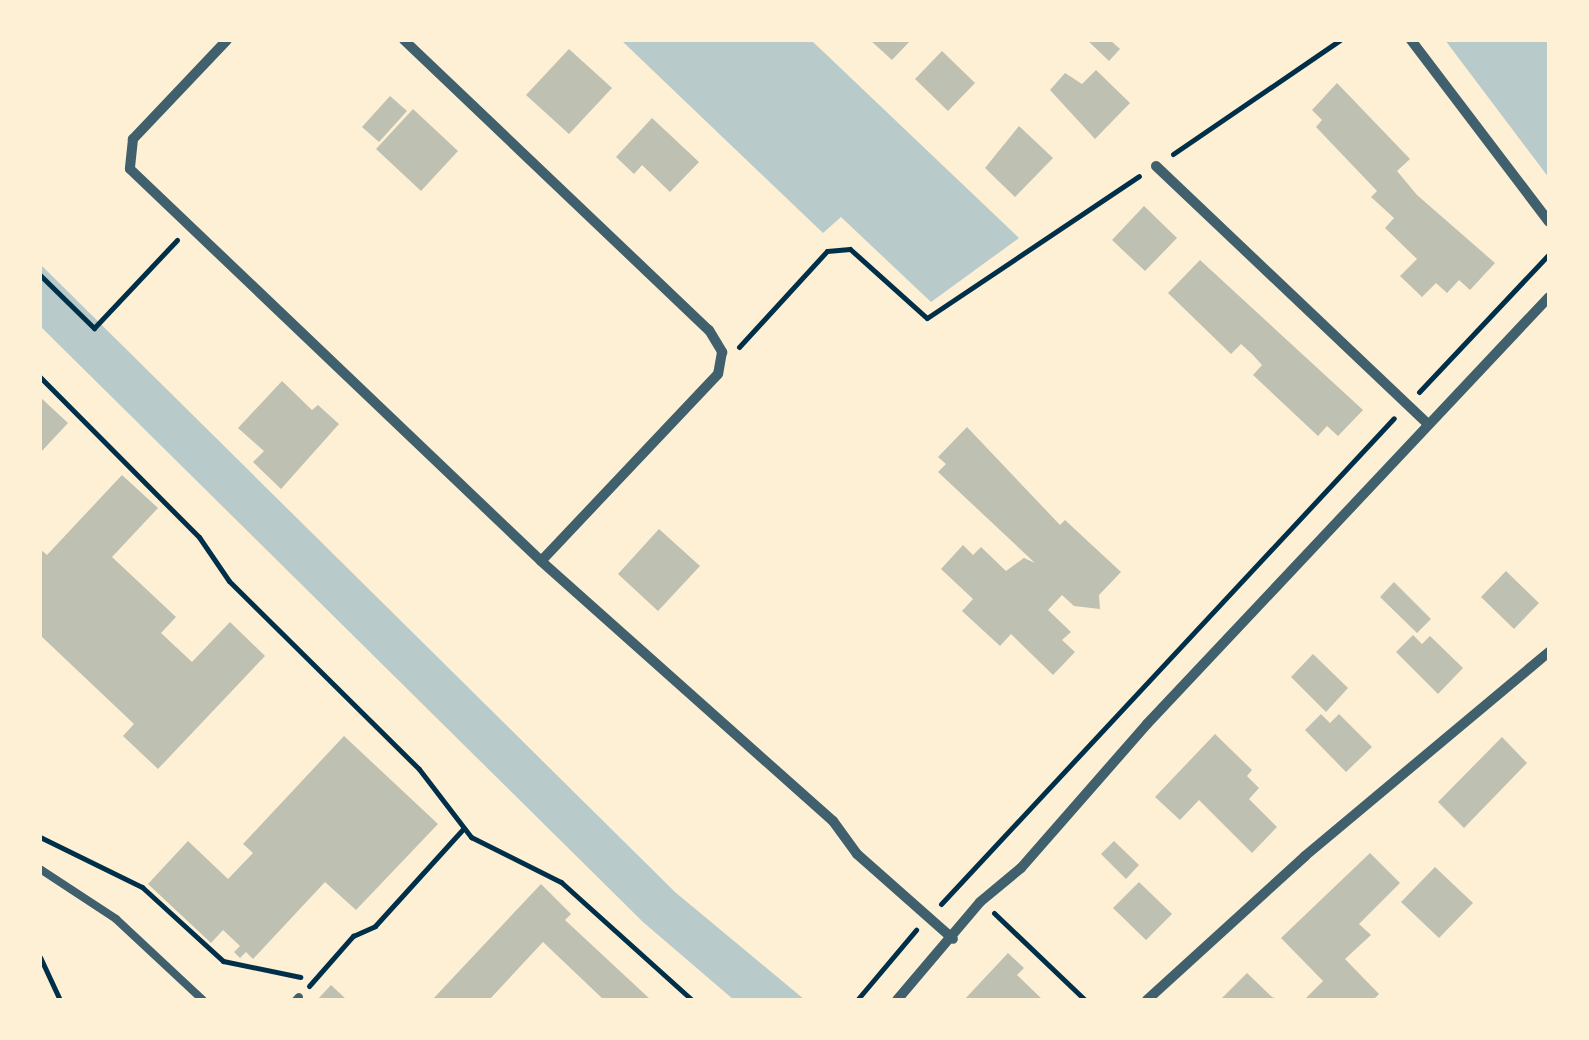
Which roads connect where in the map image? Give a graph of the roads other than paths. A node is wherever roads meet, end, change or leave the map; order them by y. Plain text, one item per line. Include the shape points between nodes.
1 (228, 40) edge
2 (404, 40) edge
3 (1412, 40) edge
4 (1156, 166) road end
5 (1549, 222) edge
6 (1549, 297) edge
7 (1428, 424) junction
8 (541, 561) junction
9 (1549, 652) edge
10 (40, 870) edge
11 (953, 938) junction
12 (203, 1000) edge
13 (896, 1000) edge
14 (1147, 1000) edge

1 - 8 street via 134,139 130,170
2 - 8 street via 709,330 722,352 718,374
3 - 5 street
4 - 7 street
6 - 7 street
7 - 11 street
8 - 11 street via 833,820 858,854
9 - 14 street
10 - 12 lane via 116,919
11 - 13 street

